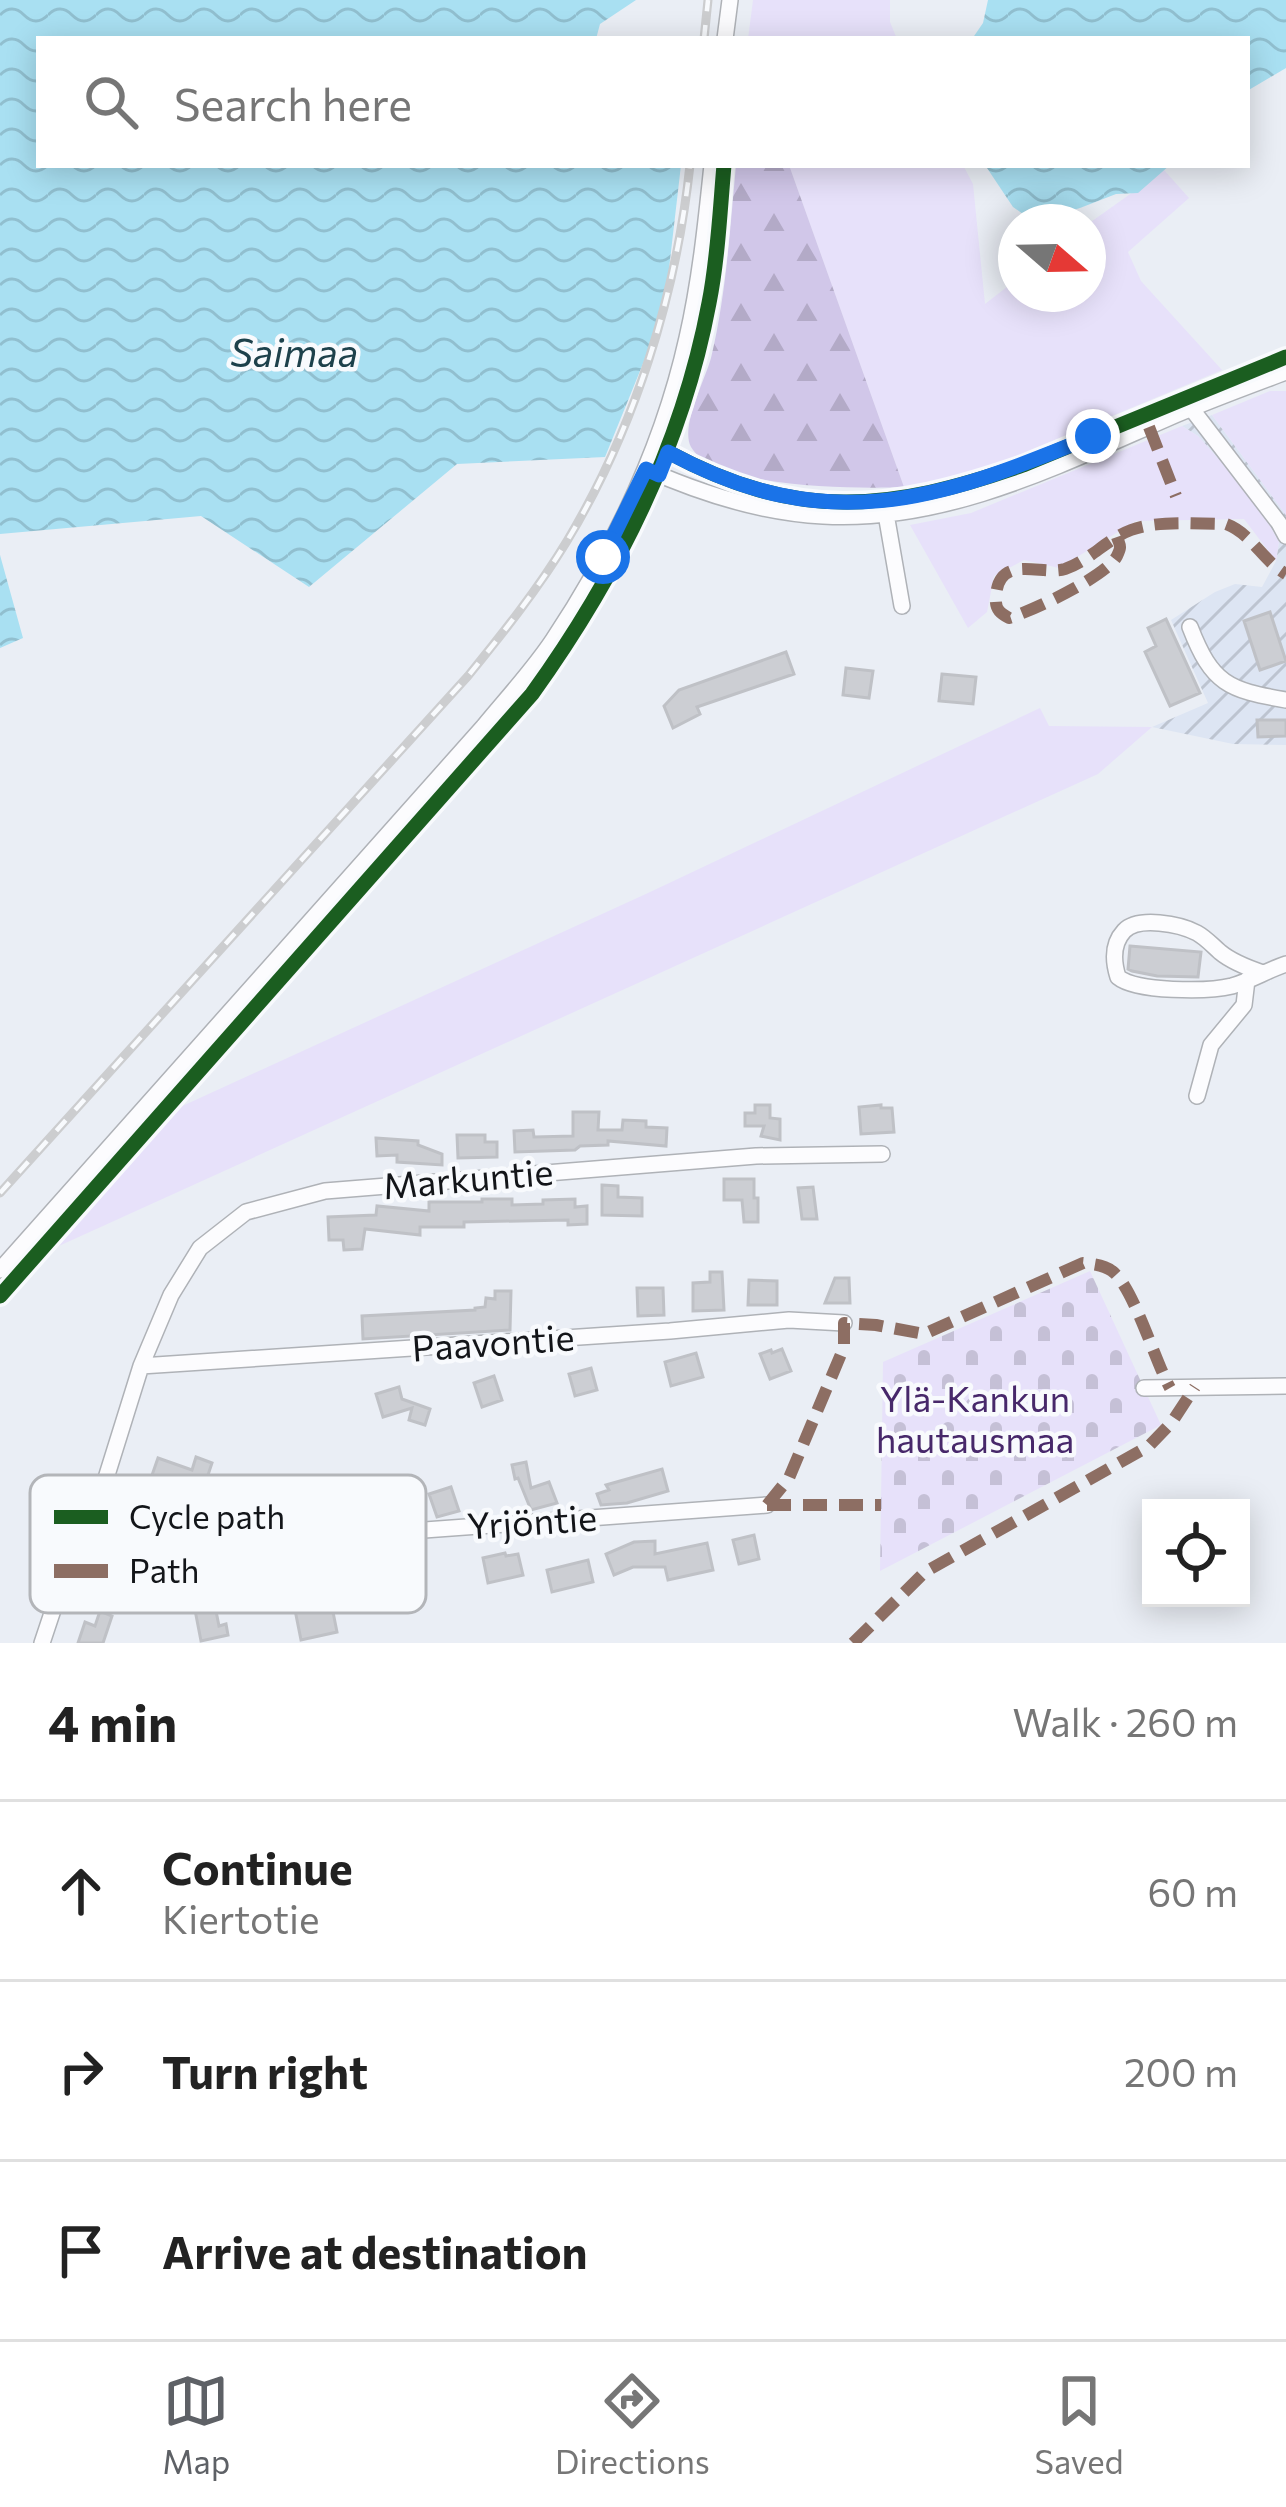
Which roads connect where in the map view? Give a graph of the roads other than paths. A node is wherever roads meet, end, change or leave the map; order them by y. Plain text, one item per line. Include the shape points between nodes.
1 (730, 0) edge
2 (725, 36) edge
3 (712, 168) edge
4 (1286, 372) edge
5 (1192, 408) junction
6 (646, 469) junction
7 (886, 514) junction
8 (1286, 536) edge
9 (902, 606) dead end
10 (1190, 627) dead end
11 (1286, 700) edge
12 (1286, 964) edge
13 (1255, 976) junction
14 (1197, 1096) dead end
15 (882, 1154) dead end
16 (0, 1270) edge
17 (844, 1323) dead end
18 (141, 1366) junction
19 (1286, 1386) edge
20 (1144, 1388) dead end
21 (107, 1475) edge
22 (767, 1505) dead end
23 (426, 1530) edge
24 (51, 1613) edge
25 (42, 1643) edge

1 - 2 street
3 - 6 street via 687,340
4 - 5 street
5 - 7 street via 1039,474
5 - 8 street
6 - 7 street via 792,513
6 - 16 street via 551,642 484,726
7 - 9 street
10 - 11 street via 1210,671 1248,694
12 - 13 street
13 - 13 street via 1187,928 1130,925 1115,946 1118,976 1134,985 1214,989
13 - 14 street via 1244,1005 1210,1045
15 - 18 street, Markuntie via 756,1156 325,1191 246,1212 200,1248
17 - 18 street, Paavontie via 789,1320
18 - 21 street, Markuntie
19 - 20 street
22 - 23 street, Yrjöntie
24 - 25 street, Markuntie

